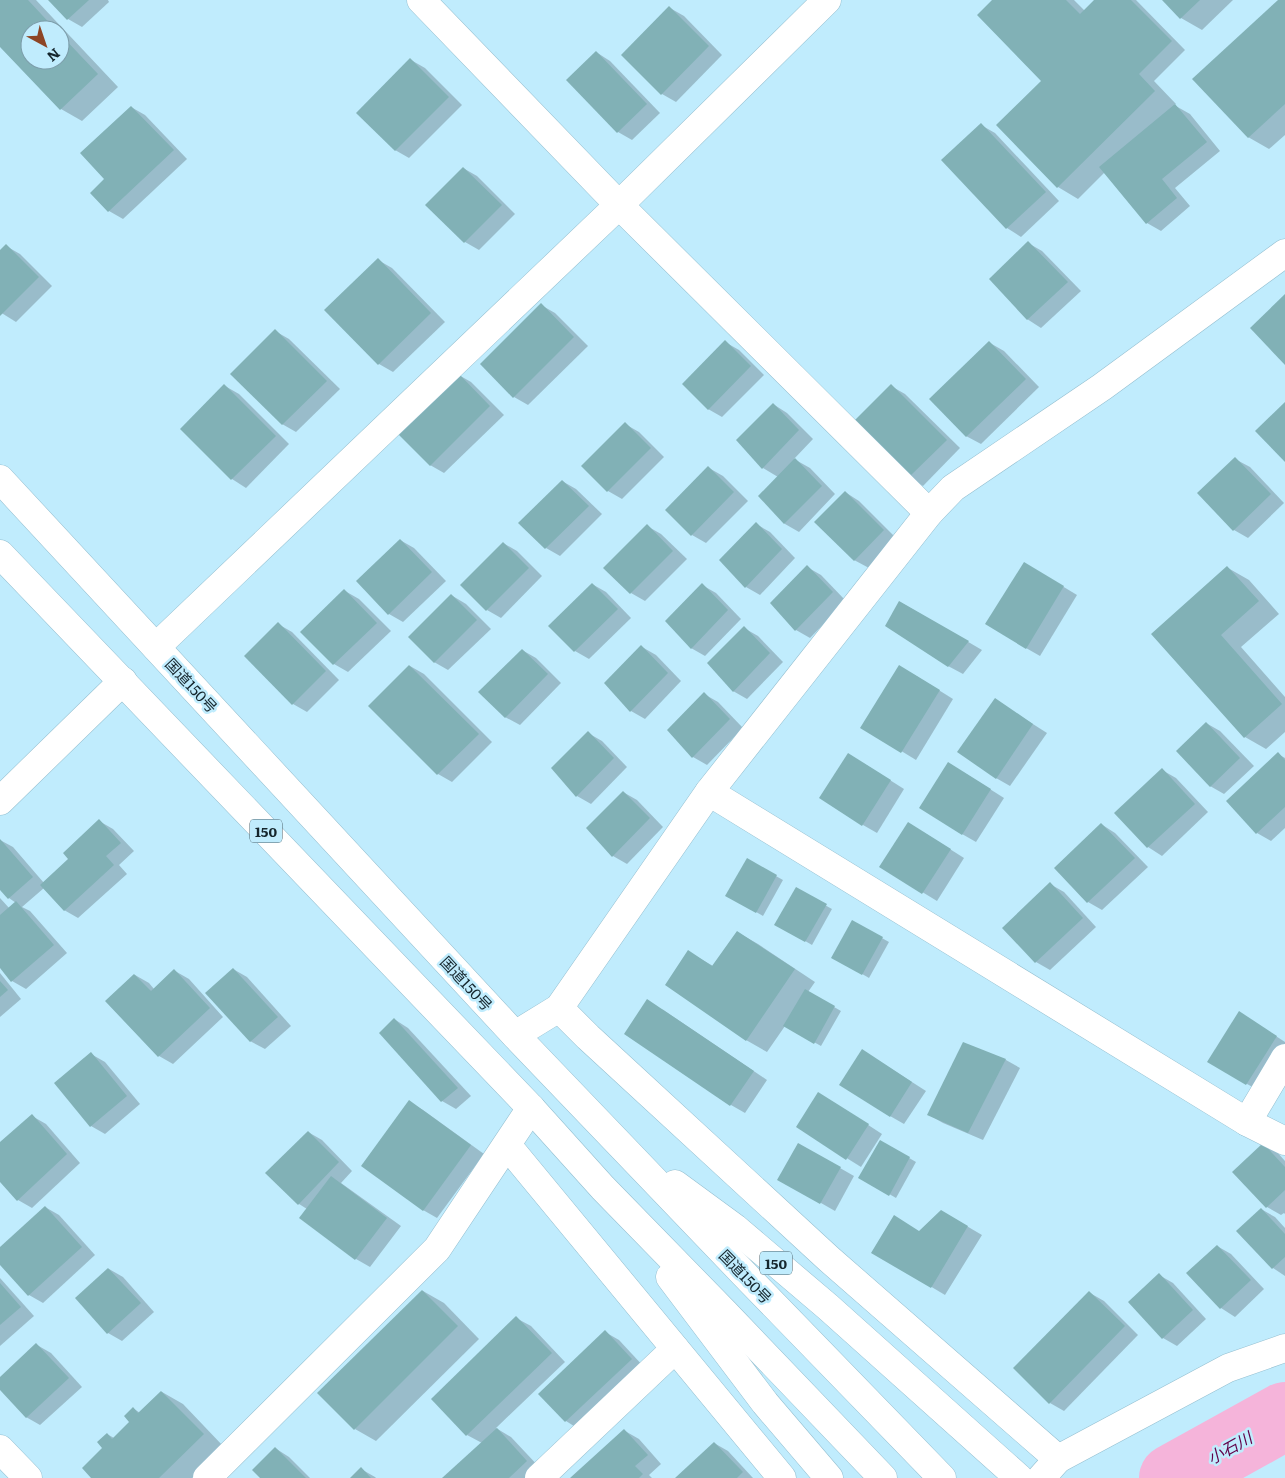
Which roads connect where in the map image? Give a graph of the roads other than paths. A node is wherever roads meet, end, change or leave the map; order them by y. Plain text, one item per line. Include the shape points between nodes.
1 (421, 0) edge
2 (827, 0) edge
3 (619, 205) junction
4 (1285, 253) edge
5 (0, 479) edge
6 (929, 513) junction
7 (0, 554) edge
8 (156, 647) junction
9 (123, 682) junction
10 (709, 792) junction
11 (0, 801) edge
12 (559, 1008) junction
13 (515, 1036) junction
14 (1285, 1058) edge
15 (531, 1108) junction
16 (1247, 1122) junction
17 (615, 1140) junction
18 (1285, 1141) edge
19 (507, 1145) junction
20 (603, 1188) junction
21 (1285, 1348) edge
22 (674, 1350) junction
23 (0, 1449) edge
24 (1049, 1469) edge
25 (28, 1478) edge
26 (207, 1478) edge
27 (539, 1478) edge
28 (782, 1478) edge
29 (829, 1478) edge
30 (883, 1478) edge
31 (942, 1478) edge
32 (1019, 1478) edge

1 - 3 main road
2 - 3 main road
3 - 6 main road
3 - 8 main road
4 - 6 main road via 1102,387 953,488
5 - 8 main road, 国道150号 / 150
6 - 10 main road
7 - 9 main road, 150
8 - 13 main road, 国道150号 / 150
9 - 11 main road
9 - 15 main road, 150
10 - 12 main road
10 - 16 main road
12 - 13 main road
12 - 24 main road
13 - 17 main road, 国道150号 / 150
14 - 16 main road
15 - 19 main road
15 - 20 main road, 150
16 - 18 main road
17 - 31 main road, 国道150号 / 150
17 - 32 main road, 150 via 735,1228
19 - 22 main road
19 - 26 main road via 437,1249
20 - 29 main road, 150 via 766,1404
20 - 30 main road, 150
21 - 24 main road via 1228,1368
22 - 27 main road
22 - 28 main road
23 - 25 main road

